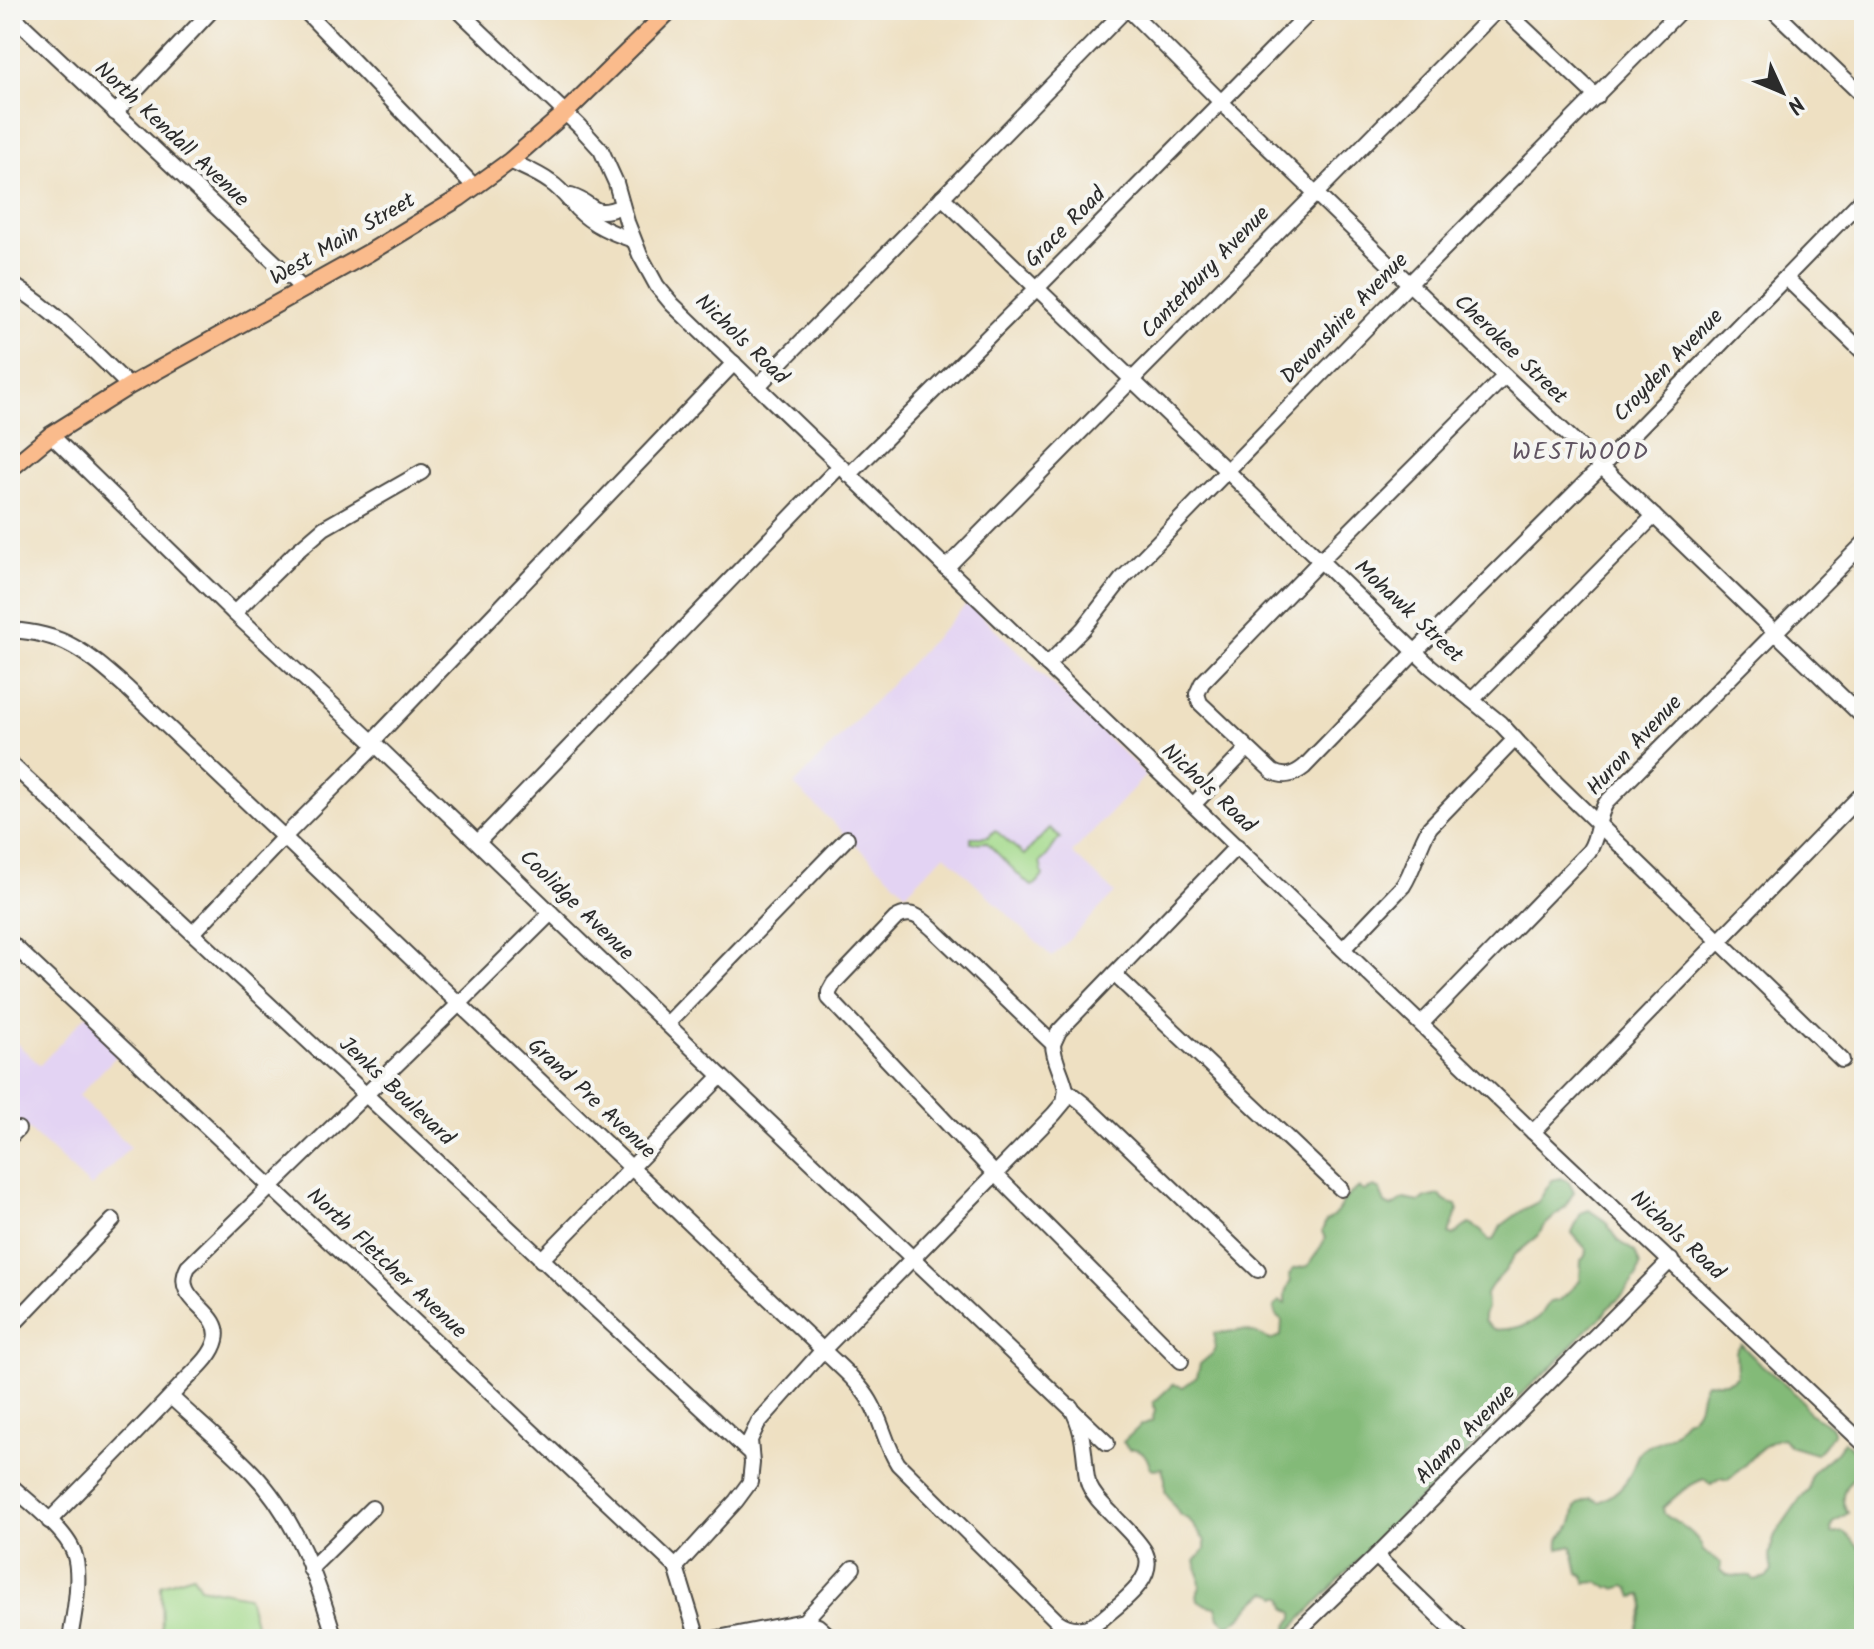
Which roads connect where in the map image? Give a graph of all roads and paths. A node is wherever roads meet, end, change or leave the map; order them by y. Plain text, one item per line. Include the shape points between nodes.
1 (212, 10) edge
2 (458, 10) edge
3 (1127, 10) edge
4 (1312, 10) edge
5 (1497, 10) edge
6 (1505, 10) edge
7 (1681, 10) edge
8 (1773, 10) edge
9 (10, 13) edge
10 (659, 14) edge
11 (309, 15) dead end
12 (1597, 97) junction
13 (1864, 97) edge
14 (1221, 102) junction
15 (115, 113) junction
16 (564, 114) junction
17 (510, 161) junction
18 (474, 186) junction
19 (1315, 193) junction
20 (566, 195) junction
21 (942, 197) junction
22 (1864, 197) edge
23 (622, 206) junction
24 (633, 240) junction
25 (1786, 278) junction
26 (10, 283) edge
27 (1409, 284) junction
28 (1037, 288) junction
29 (303, 289) junction
30 (1864, 353) edge
31 (734, 363) junction
32 (1505, 376) junction
33 (1133, 379) junction
34 (129, 386) junction
35 (758, 386) junction
36 (51, 435) junction
37 (1601, 467) junction
38 (10, 469) edge
39 (844, 470) junction
40 (422, 472) dead end
41 (1227, 472) junction
42 (1654, 516) junction
43 (1864, 543) edge
44 (1321, 560) junction
45 (946, 568) junction
46 (234, 613) junction
47 (10, 630) edge
48 (1775, 634) junction
49 (1415, 652) junction
50 (1047, 665) junction
51 (1472, 700) junction
52 (1864, 718) edge
53 (1515, 739) junction
54 (374, 743) junction
55 (1247, 749) junction
56 (10, 763) edge
57 (1864, 792) edge
58 (1193, 805) junction
59 (1599, 823) junction
60 (283, 838) junction
61 (847, 838) dead end
62 (478, 842) junction
63 (1237, 846) junction
64 (551, 913) junction
65 (193, 933) junction
66 (1718, 941) junction
67 (10, 942) edge
68 (1343, 949) junction
69 (1114, 974) junction
70 (459, 1004) junction
71 (1422, 1023) junction
72 (667, 1024) junction
73 (1053, 1044) junction
74 (1842, 1060) dead end
75 (721, 1076) junction
76 (1066, 1090) junction
77 (366, 1094) junction
78 (1533, 1132) junction
79 (632, 1167) junction
80 (995, 1174) junction
81 (271, 1185) junction
82 (1341, 1189) dead end
83 (113, 1220) dead end
84 (914, 1258) junction
85 (541, 1260) junction
86 (1671, 1260) junction
87 (1258, 1270) dead end
88 (10, 1328) edge
89 (823, 1350) junction
90 (1181, 1361) dead end
91 (171, 1397) junction
92 (1071, 1407) junction
93 (1107, 1443) dead end
94 (1864, 1444) edge
95 (751, 1454) junction
96 (10, 1485) edge
97 (372, 1508) dead end
98 (49, 1521) junction
99 (1376, 1556) junction
100 (676, 1567) junction
101 (853, 1568) dead end
102 (310, 1569) junction
103 (804, 1621) junction
104 (70, 1639) edge
105 (335, 1639) edge
106 (698, 1639) edge
107 (713, 1639) edge
108 (833, 1639) edge
109 (1290, 1639) edge
110 (1462, 1639) edge

1 - 15 street
2 - 16 street, Nichols Road
3 - 14 street, Cherokee Street
3 - 21 street
4 - 14 street, Grace Road
5 - 19 street, Canterbury Avenue
6 - 12 street
7 - 12 street, Devonshire Avenue
8 - 13 street
9 - 15 street, North Kendall Avenue
10 - 16 main road, West Main Street
11 - 18 street
12 - 27 street, Devonshire Avenue
14 - 19 street, Cherokee Street
14 - 28 street, Grace Road
15 - 29 street, North Kendall Avenue
16 - 17 main road, West Main Street
16 - 23 street, Nichols Road via 607,161
17 - 18 main road, West Main Street
17 - 20 street
18 - 29 main road, West Main Street
19 - 27 street, Cherokee Street
19 - 33 street, Canterbury Avenue
20 - 23 street via 605,213
20 - 24 street via 602,227
21 - 28 street, Mohawk Street
21 - 35 street
22 - 25 street, Croyden Avenue
23 - 24 street, Nichols Road
24 - 31 street, Nichols Road via 663,294
25 - 30 street
25 - 37 street, Croyden Avenue
26 - 34 street via 73,331
27 - 32 street, Cherokee Street
27 - 41 street, Devonshire Avenue
28 - 33 street, Mohawk Street
28 - 39 street, Grace Road
29 - 34 main road, West Main Street
31 - 35 street, Nichols Road
31 - 54 street
32 - 37 street, Cherokee Street
32 - 44 street
33 - 41 street, Mohawk Street
33 - 45 street, Canterbury Avenue
34 - 36 main road, West Main Street
35 - 39 street, Nichols Road
36 - 38 main road, West Main Street
36 - 46 street, Coolidge Avenue
37 - 42 street, Cherokee Street
37 - 49 street, Croyden Avenue
39 - 45 street, Nichols Road
39 - 62 street, Grace Road
40 - 46 street via 309,539
41 - 44 street, Mohawk Street
41 - 50 street, Devonshire Avenue
42 - 48 street, Cherokee Street
42 - 51 street
43 - 48 street, Huron Avenue
44 - 49 street, Mohawk Street
44 - 55 street via 1207,677 1197,694
45 - 50 street, Nichols Road
46 - 54 street, Coolidge Avenue
47 - 60 street, Grand Pre Avenue via 52,636 94,660
48 - 52 street, Cherokee Street
48 - 59 street, Huron Avenue via 1606,803
49 - 51 street, Mohawk Street
49 - 55 street, Croyden Avenue via 1298,771 1278,775
50 - 58 street, Nichols Road
51 - 53 street, Mohawk Street
53 - 59 street, Mohawk Street
53 - 68 street via 1430,827 1408,879
54 - 60 street
54 - 62 street, Coolidge Avenue
55 - 58 street
56 - 65 street, Jenks Boulevard
57 - 66 street
58 - 63 street, Nichols Road
59 - 66 street, Mohawk Street
59 - 71 street, Huron Avenue via 1589,851
60 - 65 street
60 - 70 street, Grand Pre Avenue
61 - 72 street
62 - 64 street, Coolidge Avenue
63 - 68 street, Nichols Road
63 - 69 street
64 - 70 street
64 - 72 street, Coolidge Avenue
65 - 77 street, Jenks Boulevard
66 - 74 street, Mohawk Street
66 - 78 street
67 - 81 street, North Fletcher Avenue
68 - 71 street, Nichols Road
69 - 73 street via 1059,1031
69 - 82 street
70 - 77 street
70 - 79 street, Grand Pre Avenue
71 - 78 street, Nichols Road
72 - 75 street, Coolidge Avenue
73 - 76 street
73 - 80 street via 913,914 895,919 829,992 829,998
75 - 79 street
75 - 84 street, Coolidge Avenue
76 - 80 street via 1060,1108
76 - 87 street
77 - 81 street
77 - 85 street, Jenks Boulevard
78 - 86 street, Nichols Road
79 - 85 street
79 - 89 street, Grand Pre Avenue
80 - 84 street
80 - 90 street
81 - 91 street via 185,1273 184,1287 213,1321 217,1337
81 - 100 street, North Fletcher Avenue
83 - 88 street
84 - 89 street
84 - 92 street, Coolidge Avenue
85 - 95 street, Jenks Boulevard
86 - 94 street, Nichols Road
86 - 99 street, Alamo Avenue
89 - 92 street, Grand Pre Avenue via 864,1391 898,1464 1057,1621 1078,1629 1103,1618 1145,1577 1148,1562 1140,1544 1090,1487 1080,1427
89 - 95 street via 758,1423 750,1440
91 - 98 street
91 - 102 street via 254,1474 287,1519
92 - 93 street, Coolidge Avenue
95 - 100 street via 750,1482
96 - 98 street
97 - 102 street
98 - 104 street via 74,1553
99 - 109 street, Alamo Avenue
99 - 110 street
100 - 106 street, North Fletcher Avenue
101 - 103 street
102 - 105 street
103 - 107 street
103 - 108 street

